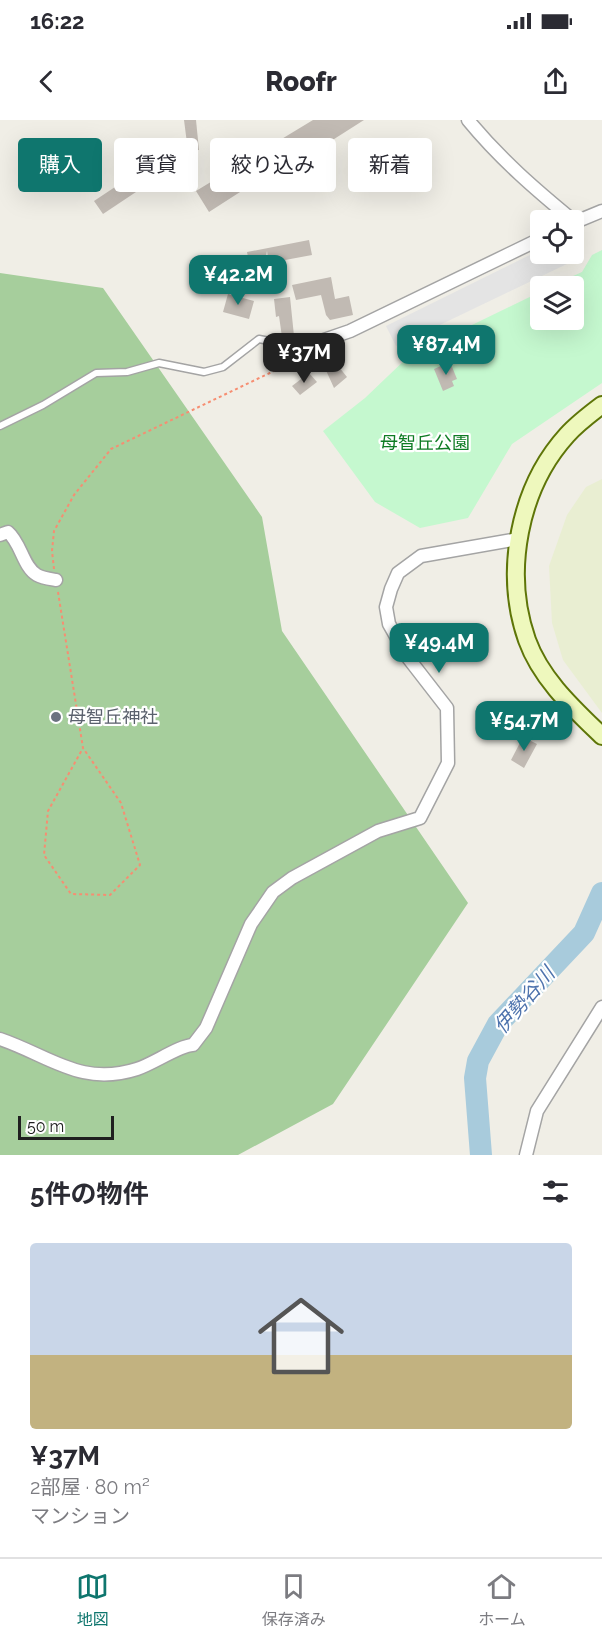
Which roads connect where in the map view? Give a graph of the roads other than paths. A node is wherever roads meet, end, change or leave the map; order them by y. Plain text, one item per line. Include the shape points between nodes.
1 (468, 120) edge
2 (560, 210) edge
3 (602, 210) edge
4 (584, 218) edge
5 (530, 244) edge
6 (318, 342) joint
7 (602, 405) edge
8 (0, 426) edge
9 (0, 535) edge
10 (518, 540) junction
11 (56, 580) road end
12 (602, 736) edge
13 (602, 1007) edge
14 (0, 1039) edge
15 (526, 1155) edge

1 - 2 street via 492,150
3 - 4 street
5 - 6 street via 356,328
6 - 8 lane via 290,345 259,339 223,367 204,372 159,363 127,372 96,373
7 - 10 main road via 567,434 547,463 524,514
9 - 11 street via 8,532 16,539 36,575
10 - 12 main road via 519,609 528,641 552,683
10 - 14 street via 422,556 398,573 386,607 389,624 409,659 447,708 448,763 420,818 378,831 273,892 251,924 206,1028 193,1045 120,1075 99,1076 59,1066 27,1048
13 - 15 street via 537,1111

